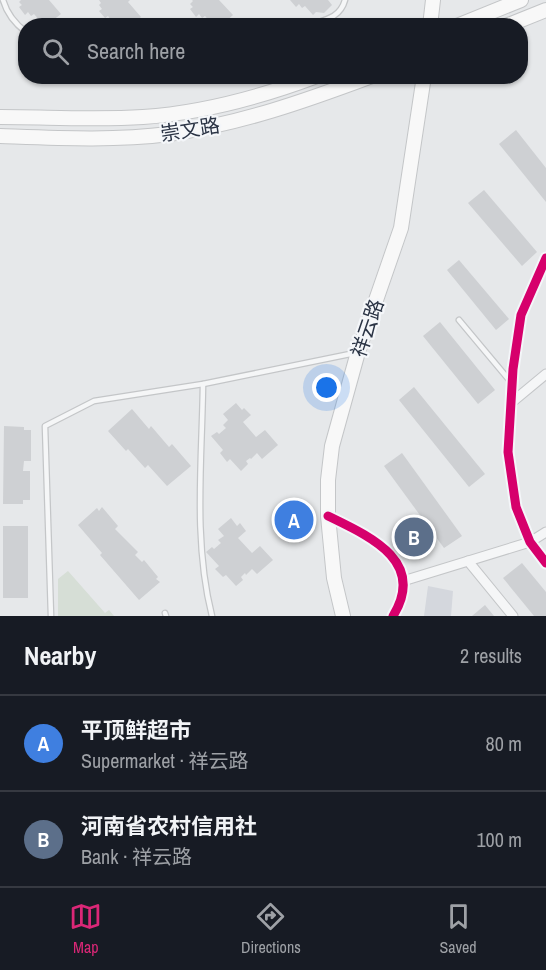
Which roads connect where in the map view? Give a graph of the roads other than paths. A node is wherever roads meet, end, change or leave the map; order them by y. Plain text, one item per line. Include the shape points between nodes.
1 (3, 0) edge
2 (345, 0) edge
3 (433, 0) edge
4 (521, 0) edge
5 (546, 10) edge
6 (331, 18) edge
7 (431, 18) edge
8 (477, 18) edge
9 (526, 18) edge
10 (18, 26) edge
11 (294, 84) edge
12 (349, 84) edge
13 (423, 84) edge
14 (0, 117) edge
15 (0, 136) edge
16 (546, 258) edge
17 (459, 320) dead end
18 (358, 352) junction
19 (546, 374) edge
20 (512, 383) junction
21 (203, 384) junction
22 (511, 403) junction
23 (328, 516) junction
24 (546, 532) edge
25 (530, 542) junction
26 (468, 561) junction
27 (546, 562) edge
28 (404, 581) junction
29 (51, 616) edge
30 (212, 616) edge
31 (343, 616) edge
32 (393, 616) edge
33 (513, 616) edge

1 - 10 lane
2 - 6 lane via 342,10
3 - 7 main road
4 - 8 main road
5 - 9 main road
11 - 14 main road, 崇文路 via 244,101 178,113 112,118
12 - 15 main road, 崇文路 via 254,117 168,134 87,138
13 - 18 main road, 祥云路 via 404,215
16 - 20 street via 521,315
17 - 20 lane
18 - 21 lane
18 - 23 main road, 祥云路 via 332,446
19 - 22 street
20 - 22 street
21 - 29 lane via 94,401 45,426
21 - 30 lane via 202,550
22 - 25 street via 508,452 516,507
23 - 28 street via 371,537 396,561
23 - 31 main road, 祥云路 via 334,578
24 - 25 street
25 - 26 street
25 - 27 street
26 - 28 street
26 - 33 street
28 - 32 street via 404,592

